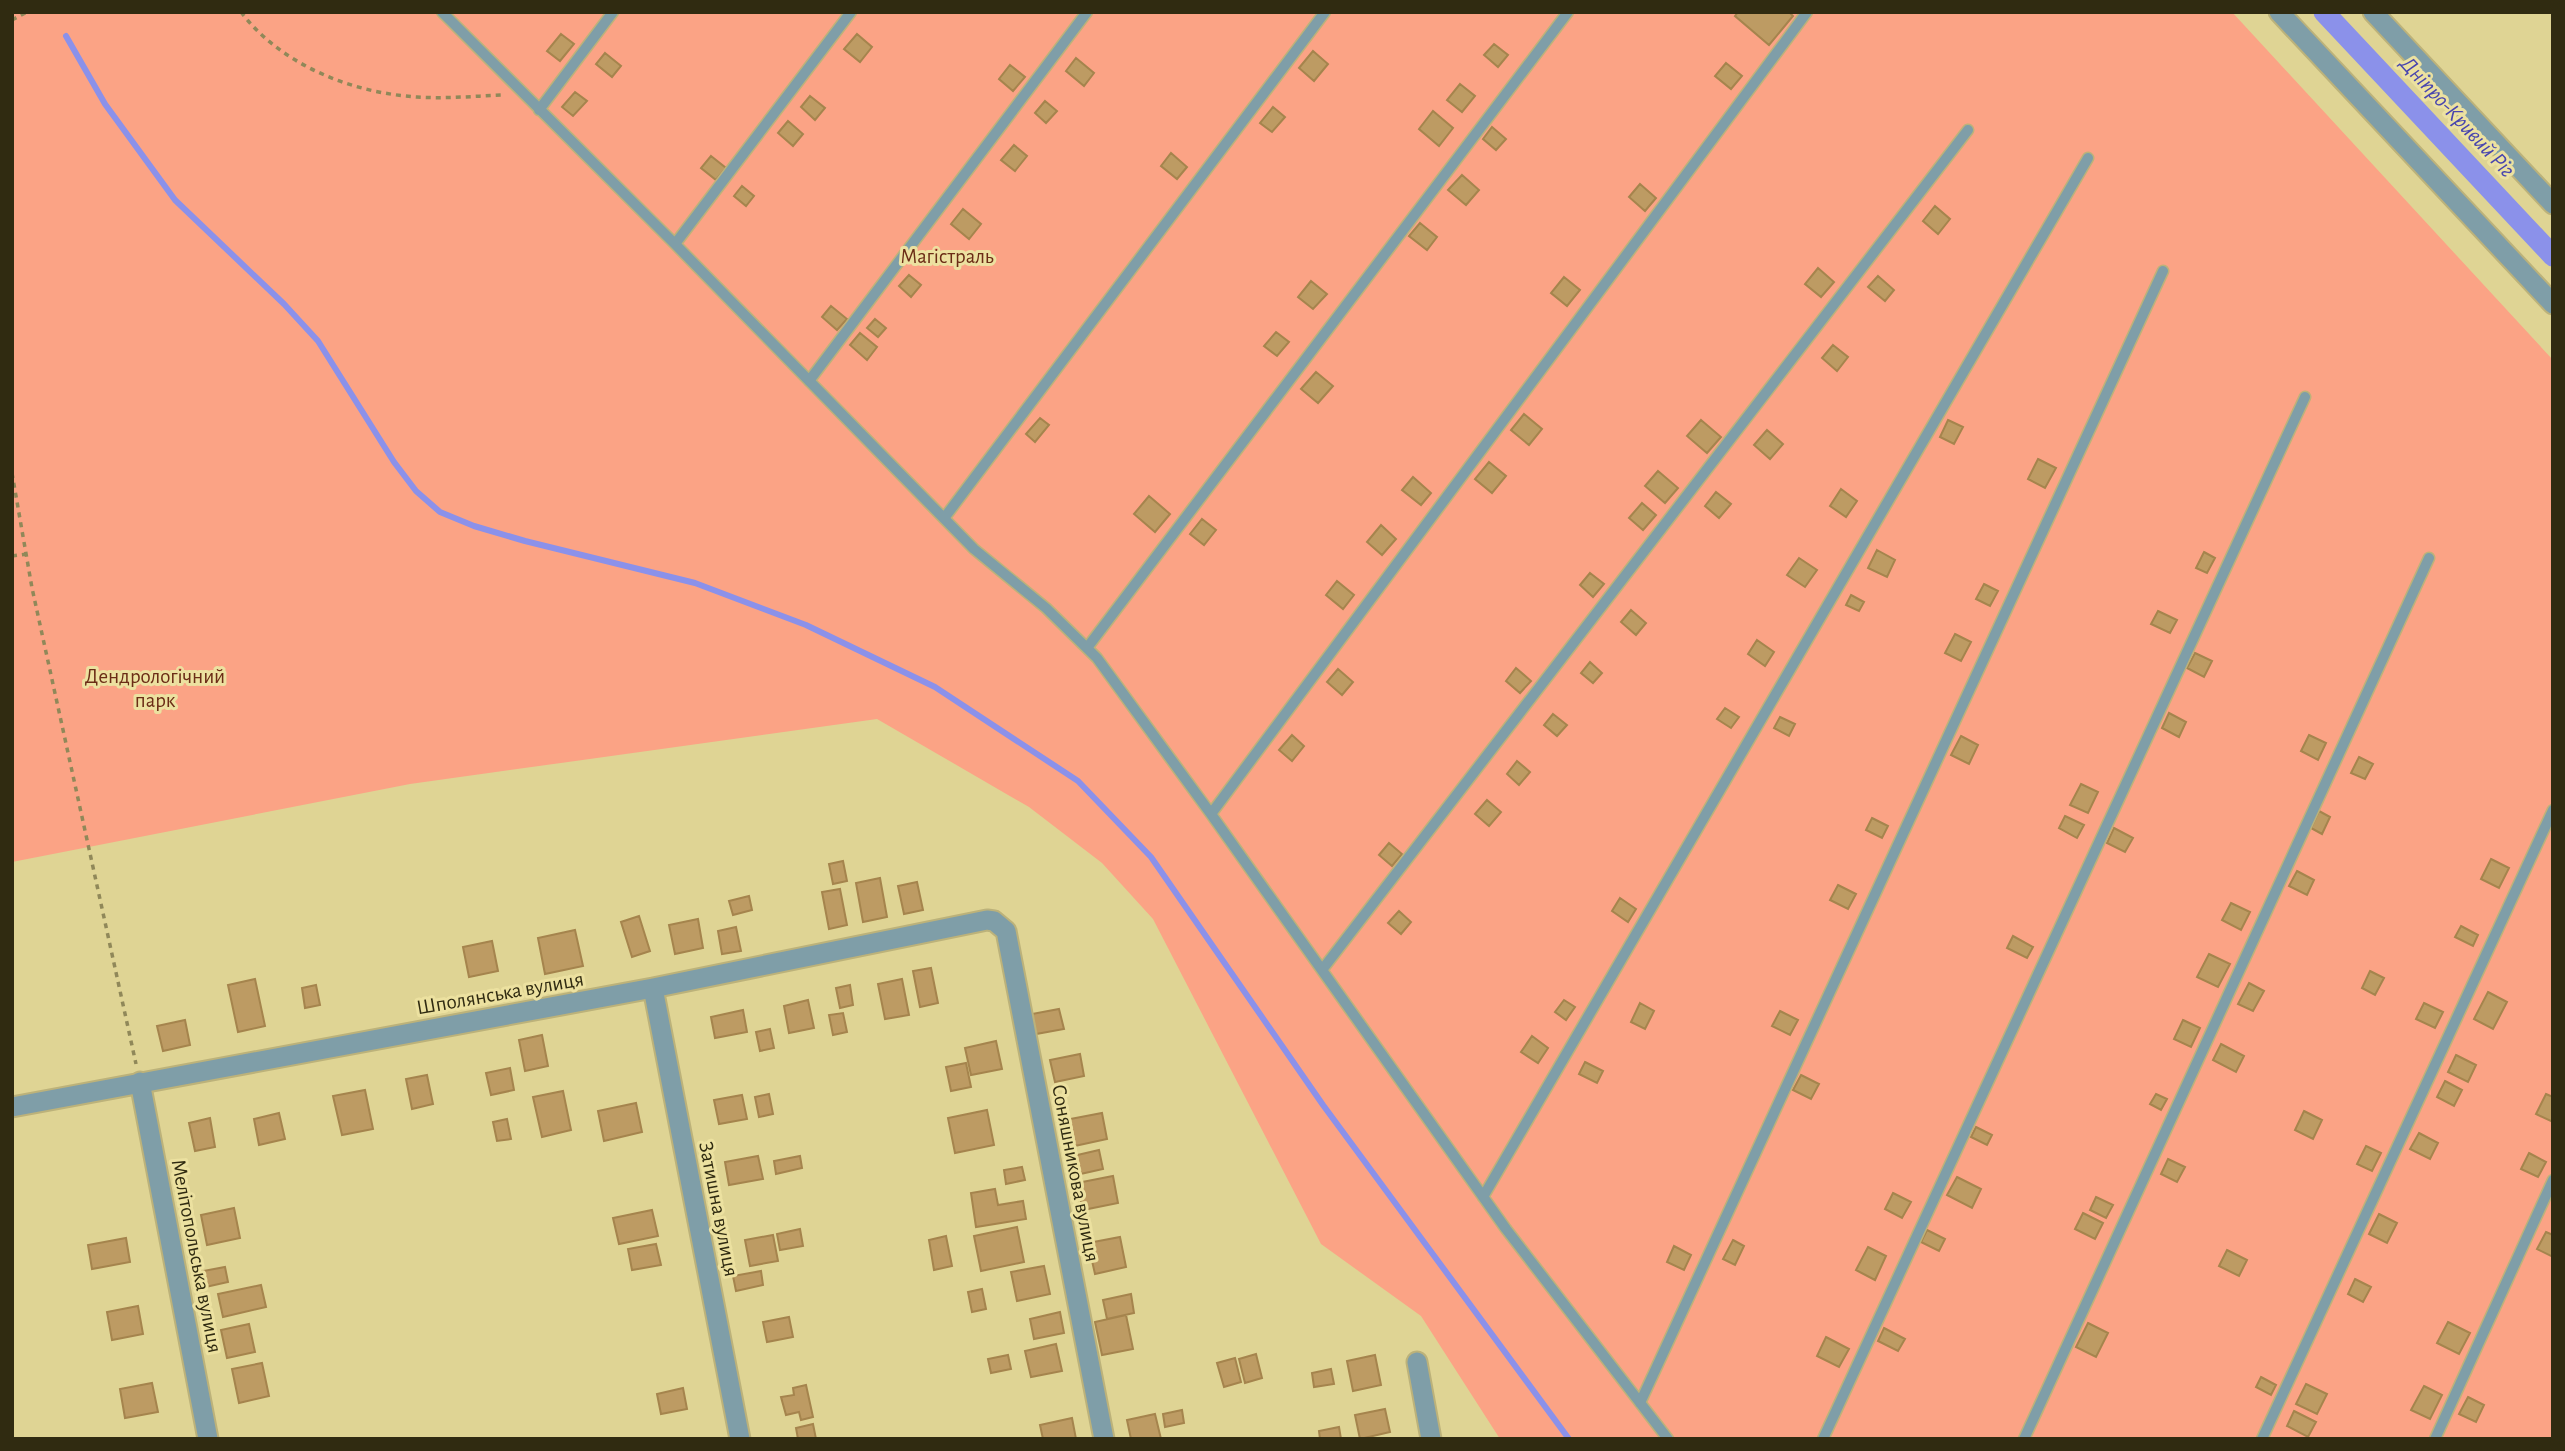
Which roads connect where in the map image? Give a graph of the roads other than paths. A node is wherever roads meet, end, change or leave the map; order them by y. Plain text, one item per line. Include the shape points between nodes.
1 (442, 12) edge
2 (614, 12) edge
3 (851, 12) edge
4 (1087, 12) edge
5 (1325, 12) edge
6 (1568, 12) edge
7 (1807, 12) edge
8 (2279, 12) edge
9 (2373, 12) edge
10 (540, 110) junction
11 (1968, 130) dead end
12 (2088, 158) dead end
13 (2553, 204) edge
14 (675, 244) junction
15 (2163, 271) dead end
16 (2553, 304) edge
17 (809, 381) junction
18 (2305, 397) dead end
19 (945, 517) junction
20 (2429, 558) dead end
21 (1087, 648) junction
22 (2553, 810) edge
23 (1211, 814) junction
24 (995, 921) joint
25 (1322, 970) junction
26 (653, 988) junction
27 (140, 1082) junction
28 (12, 1107) edge
29 (2553, 1180) edge
30 (1483, 1197) junction
31 (1417, 1362) dead end
32 (1640, 1403) junction
33 (208, 1439) edge
34 (740, 1439) edge
35 (1104, 1439) edge
36 (1431, 1439) edge
37 (1668, 1439) edge
38 (1823, 1439) edge
39 (2024, 1439) edge
40 (2262, 1439) edge
41 (2435, 1439) edge

1 - 10 lane
2 - 10 lane
3 - 14 lane
4 - 17 lane
5 - 19 lane
6 - 21 lane
7 - 23 lane
8 - 16 street
9 - 13 street
10 - 14 lane
11 - 25 lane
12 - 30 lane
14 - 17 lane
15 - 32 lane
17 - 19 lane
18 - 38 lane
19 - 21 lane via 974,549
20 - 39 lane
21 - 23 lane
22 - 40 lane
23 - 25 lane
24 - 26 street, Шполянська вулиця
24 - 35 street, Соняшникова вулиця via 1006,930
25 - 30 lane
26 - 27 street, Шполянська вулиця
26 - 34 street, Затишна вулиця
27 - 28 street, Шполянська вулиця
27 - 33 street, Мелітопольська вулиця
29 - 41 lane
30 - 32 lane
31 - 36 street
32 - 37 lane

